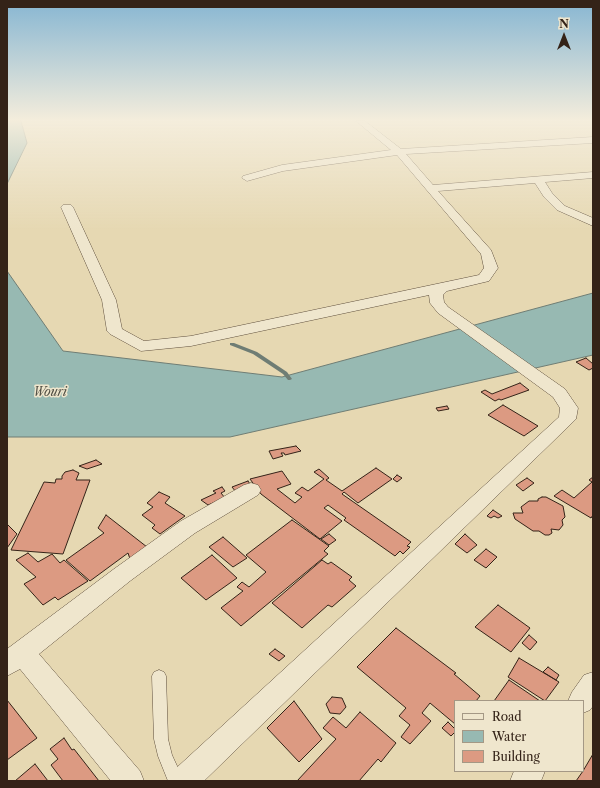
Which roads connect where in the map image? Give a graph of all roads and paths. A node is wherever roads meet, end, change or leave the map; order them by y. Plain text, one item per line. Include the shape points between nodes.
1 (353, 158) edge
2 (404, 158) edge
3 (593, 175) edge
4 (247, 178) dead end
5 (538, 180) junction
6 (430, 188) junction
7 (67, 207) dead end
8 (593, 222) edge
9 (442, 288) junction
10 (251, 490) dead end
11 (15, 658) edge
12 (159, 676) dead end
13 (593, 684) edge
14 (582, 700) edge
15 (530, 772) edge
16 (130, 781) edge
17 (176, 781) edge
18 (182, 781) edge
19 (524, 781) edge

1 - 4 street via 304,164
2 - 6 street
3 - 5 street
5 - 6 street
5 - 8 street via 561,208
6 - 9 street via 487,253 491,268 484,278
7 - 9 street via 109,300 115,331 141,346 191,341
9 - 18 street via 436,294 437,303 443,310 559,393 569,408 567,419
10 - 11 street via 188,527 122,574
11 - 16 street
12 - 17 lane via 161,739
13 - 14 street
15 - 19 street

